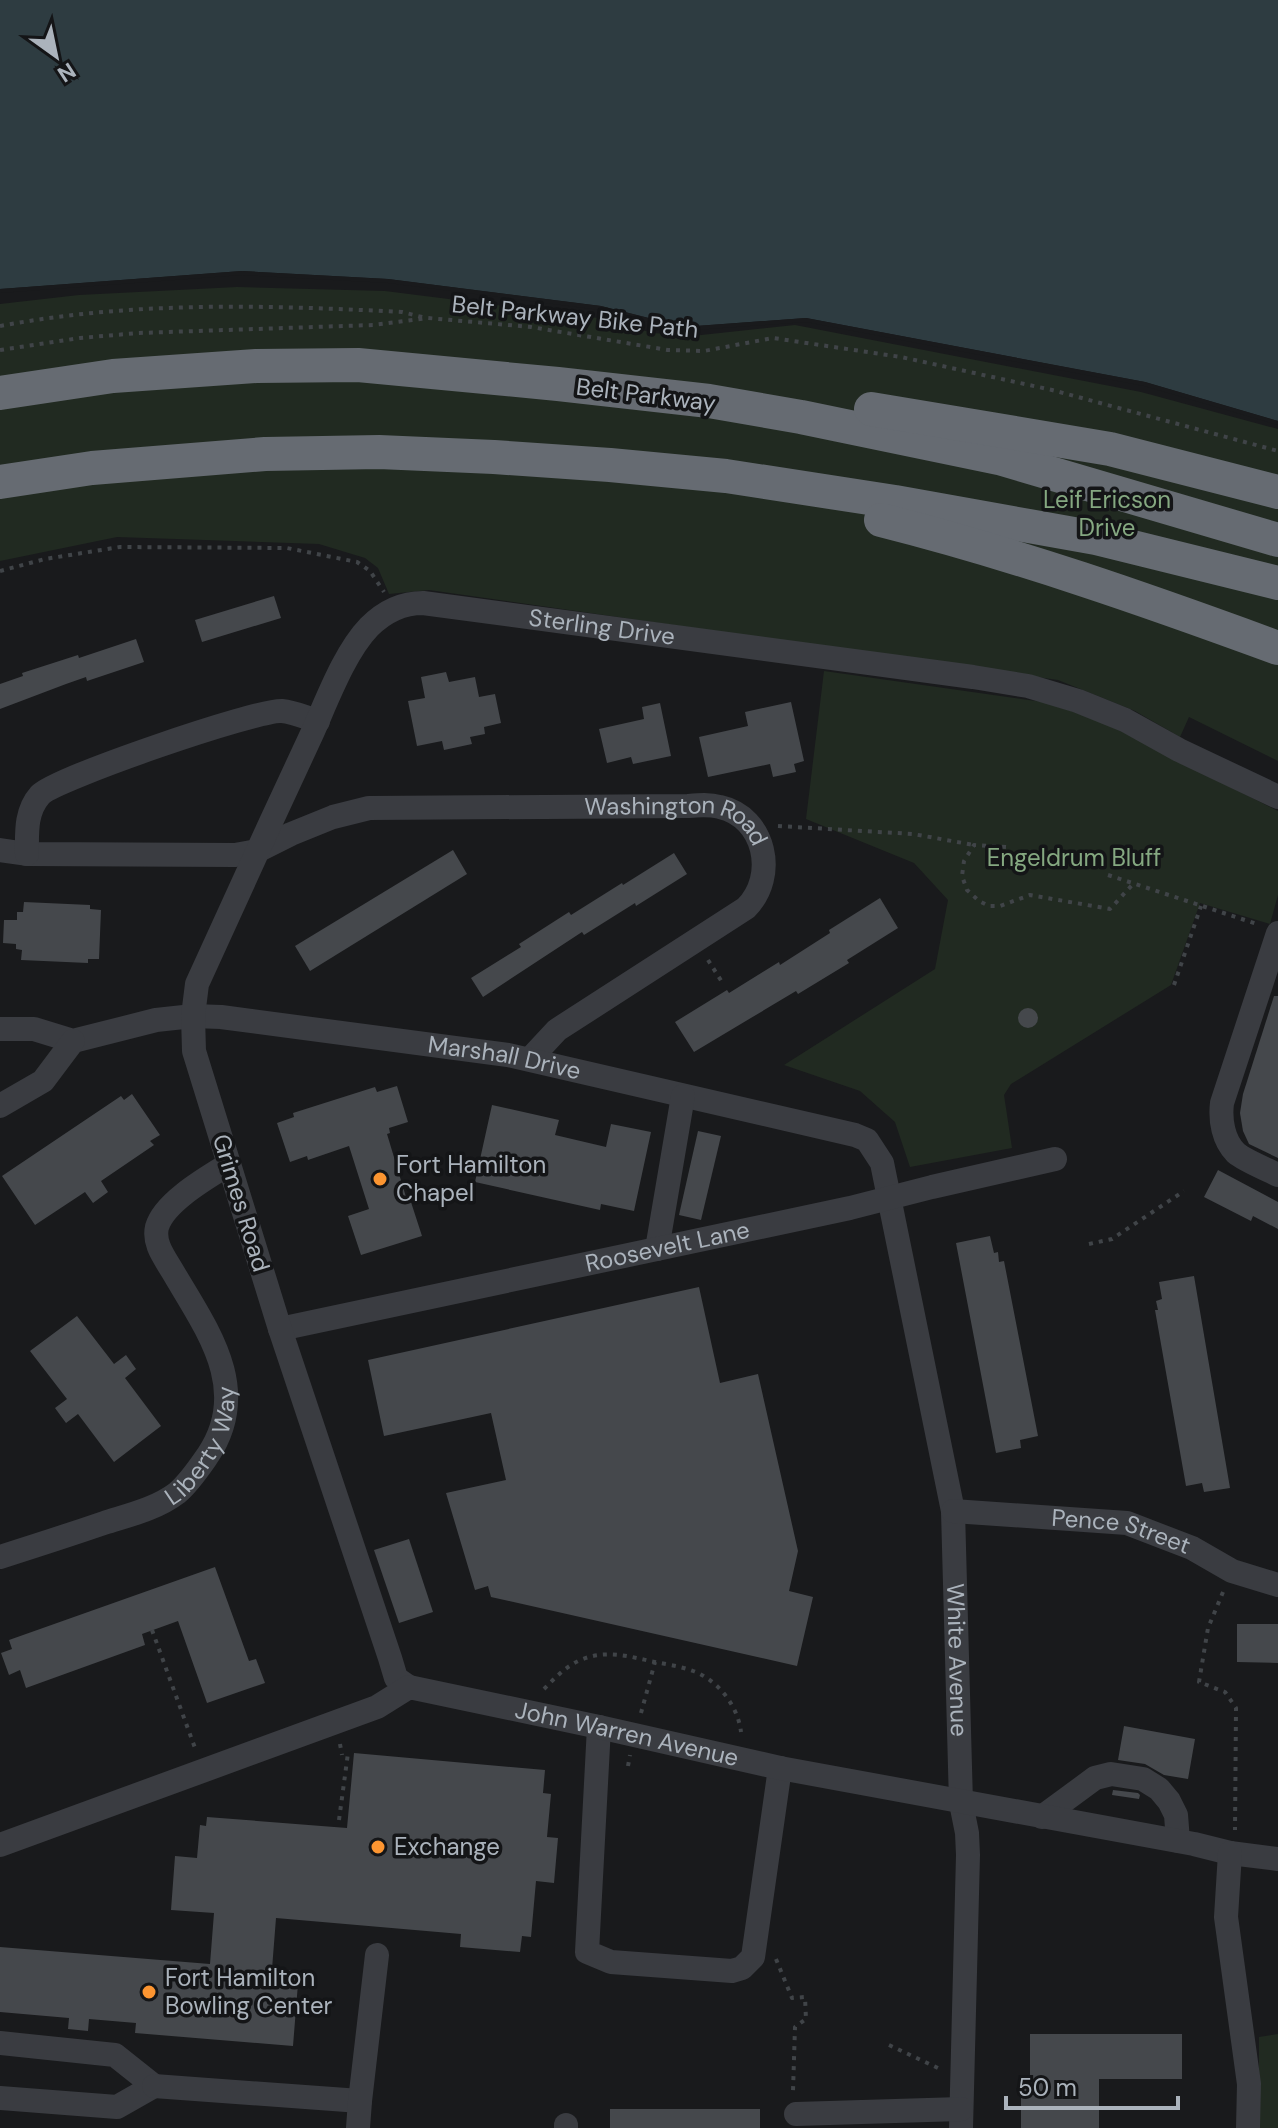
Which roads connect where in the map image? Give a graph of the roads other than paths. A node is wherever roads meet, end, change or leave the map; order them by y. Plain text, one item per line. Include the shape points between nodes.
1 (409, 368) junction
2 (0, 393) edge
3 (494, 457) junction
4 (0, 482) edge
5 (1278, 492) edge
6 (1278, 540) edge
7 (1278, 583) edge
8 (1278, 648) edge
9 (318, 721) junction
10 (1278, 797) edge
11 (0, 850) edge
12 (257, 851) junction
13 (27, 854) junction
14 (1272, 930) edge
15 (193, 1016) junction
16 (0, 1029) edge
17 (73, 1041) junction
18 (530, 1059) junction
19 (683, 1096) junction
20 (0, 1106) edge
21 (1055, 1159) dead end
22 (229, 1164) junction
23 (1278, 1175) edge
24 (889, 1198) junction
25 (657, 1249) junction
26 (280, 1329) junction
27 (953, 1511) junction
28 (0, 1557) edge
29 (1278, 1585) edge
30 (409, 1687) junction
31 (599, 1727) junction
32 (780, 1768) junction
33 (961, 1803) junction
34 (1042, 1817) junction
35 (1178, 1841) junction
36 (1233, 1843) junction
37 (0, 1845) edge
38 (1278, 1859) edge
39 (377, 1955) dead end
40 (0, 2043) edge
41 (154, 2086) junction
42 (0, 2098) edge
43 (360, 2101) junction
44 (804, 2113) edge
45 (961, 2118) edge
46 (358, 2128) edge
47 (1248, 2128) edge

1 - 2 highway, Belt Parkway via 256,366 113,376
1 - 5 highway via 563,367 729,385 1110,449
1 - 6 highway, Belt Parkway via 709,401 801,417 999,458
3 - 4 highway via 265,454 92,468
3 - 7 highway via 726,476 895,502 1096,538
3 - 8 highway via 755,493 880,520 1157,603
9 - 10 street, Sterling Drive via 352,649 369,627 392,609 423,603 1028,686 1125,720
9 - 12 street, Grimes Road
9 - 13 street via 282,711 257,714 76,776 41,793 29,813
11 - 13 street
12 - 13 street via 213,856
12 - 15 street, Grimes Road via 197,984
12 - 18 street, Washington Road via 319,822 369,808 706,805 741,816 753,827 764,858 764,875 751,903 557,1030
14 - 23 street via 1220,1121 1236,1153
15 - 17 street, Marshall Drive
15 - 18 street, Marshall Drive
15 - 22 street, Grimes Road via 194,1051
16 - 17 street via 34,1029
17 - 20 street via 43,1081
18 - 19 street, Marshall Drive
19 - 24 street, Marshall Drive via 867,1140 882,1163
19 - 25 street
21 - 24 street, Roosevelt Lane
22 - 26 street, Grimes Road
22 - 28 street, Liberty Way via 188,1190 157,1227 158,1247 222,1362 226,1412 218,1440 178,1492 154,1507
24 - 25 street, Roosevelt Lane
24 - 27 street, White Avenue
25 - 26 street, Roosevelt Lane
26 - 30 street, Grimes Road via 396,1678
27 - 29 street, Pence Street via 1127,1523 1192,1548 1232,1571
27 - 33 street, White Avenue
30 - 31 street, John Warren Avenue
30 - 37 street via 377,1707
31 - 32 street, John Warren Avenue
31 - 32 street via 587,1952 611,1962 732,1971 753,1957
32 - 33 street, John Warren Avenue
33 - 34 street, John Warren Avenue
33 - 45 street, White Avenue via 968,1871
34 - 35 street, John Warren Avenue
34 - 35 street via 1095,1778 1111,1774 1143,1779 1169,1801
35 - 36 street, John Warren Avenue
36 - 38 street, John Warren Avenue
36 - 47 street via 1226,1917 1249,2084
39 - 43 street
40 - 41 street via 115,2055
41 - 42 street via 117,2107
41 - 43 street
43 - 46 street
44 - 45 street

